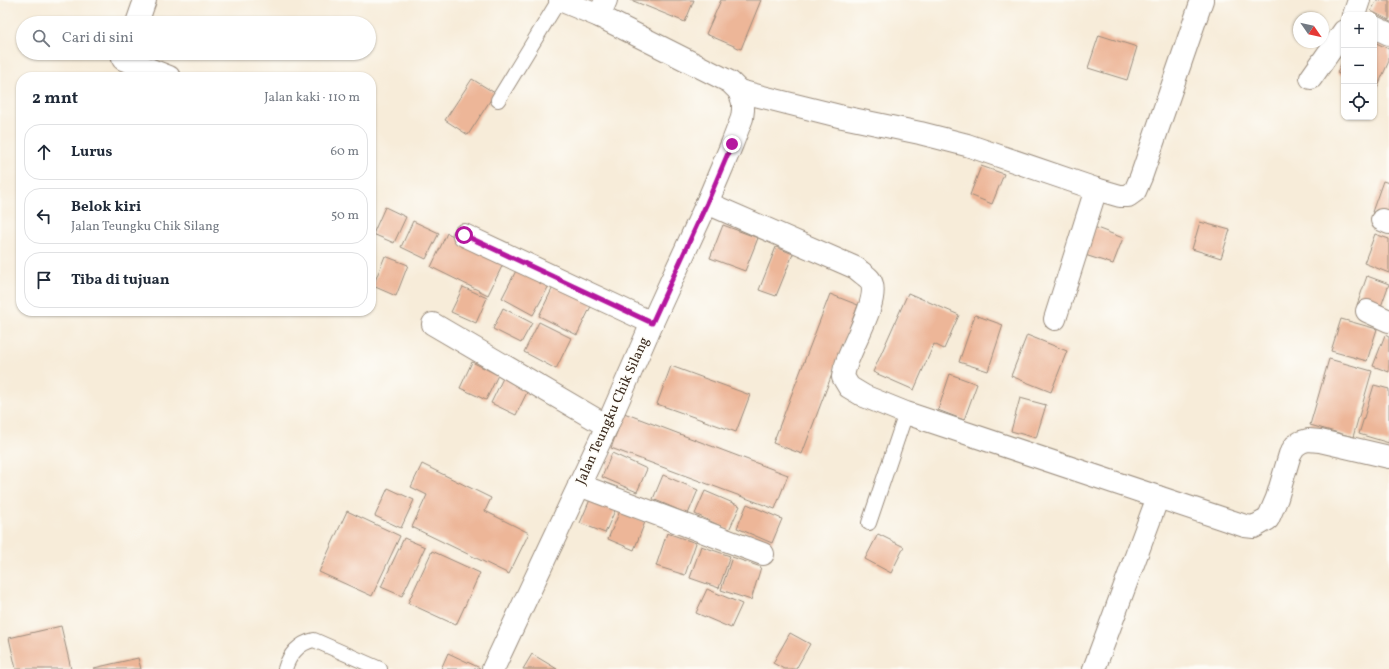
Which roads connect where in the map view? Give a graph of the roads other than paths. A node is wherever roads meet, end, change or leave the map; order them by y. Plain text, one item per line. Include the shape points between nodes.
1 (145, 0) edge
2 (560, 0) edge
3 (1202, 0) edge
4 (1359, 0) edge
5 (602, 8) edge
6 (1355, 12) edge
7 (139, 16) edge
8 (1377, 28) edge
9 (1389, 34) edge
10 (1341, 35) edge
11 (122, 63) edge
12 (152, 72) edge
13 (1311, 78) dead end
14 (738, 91) junction
15 (498, 100) dead end
16 (1096, 189) junction
17 (707, 203) junction
18 (464, 235) dead end
19 (1368, 311) dead end
20 (1054, 319) dead end
21 (1389, 321) edge
22 (652, 323) junction
23 (433, 324) dead end
24 (906, 413) junction
25 (607, 426) junction
26 (1389, 456) edge
27 (579, 485) junction
28 (1158, 497) junction
29 (869, 523) dead end
30 (763, 554) dead end
31 (285, 669) edge
32 (380, 669) edge
33 (493, 669) edge
34 (1094, 669) edge

1 - 7 street
2 - 5 street
2 - 15 lane
3 - 16 street via 1135,191 1128,196 1120,196
4 - 6 street
5 - 14 street via 730,82
8 - 9 street
10 - 13 street
11 - 12 street
14 - 16 street via 967,145
14 - 17 street, Jalan Teungku Chik Silang via 743,102 742,118
16 - 20 street
17 - 22 street, Jalan Teungku Chik Silang
17 - 24 street via 856,268 870,280 873,288 867,315 843,377 849,387 864,396
18 - 22 street
19 - 21 street
22 - 25 street, Jalan Teungku Chik Silang
23 - 25 street
24 - 28 street
24 - 29 lane
25 - 27 street, Jalan Teungku Chik Silang
26 - 28 street via 1320,441 1301,442 1290,454 1268,519 1254,527
27 - 30 street
27 - 33 street, Jalan Teungku Chik Silang
28 - 34 street
31 - 32 lane via 289,658 301,646 307,641 314,640

